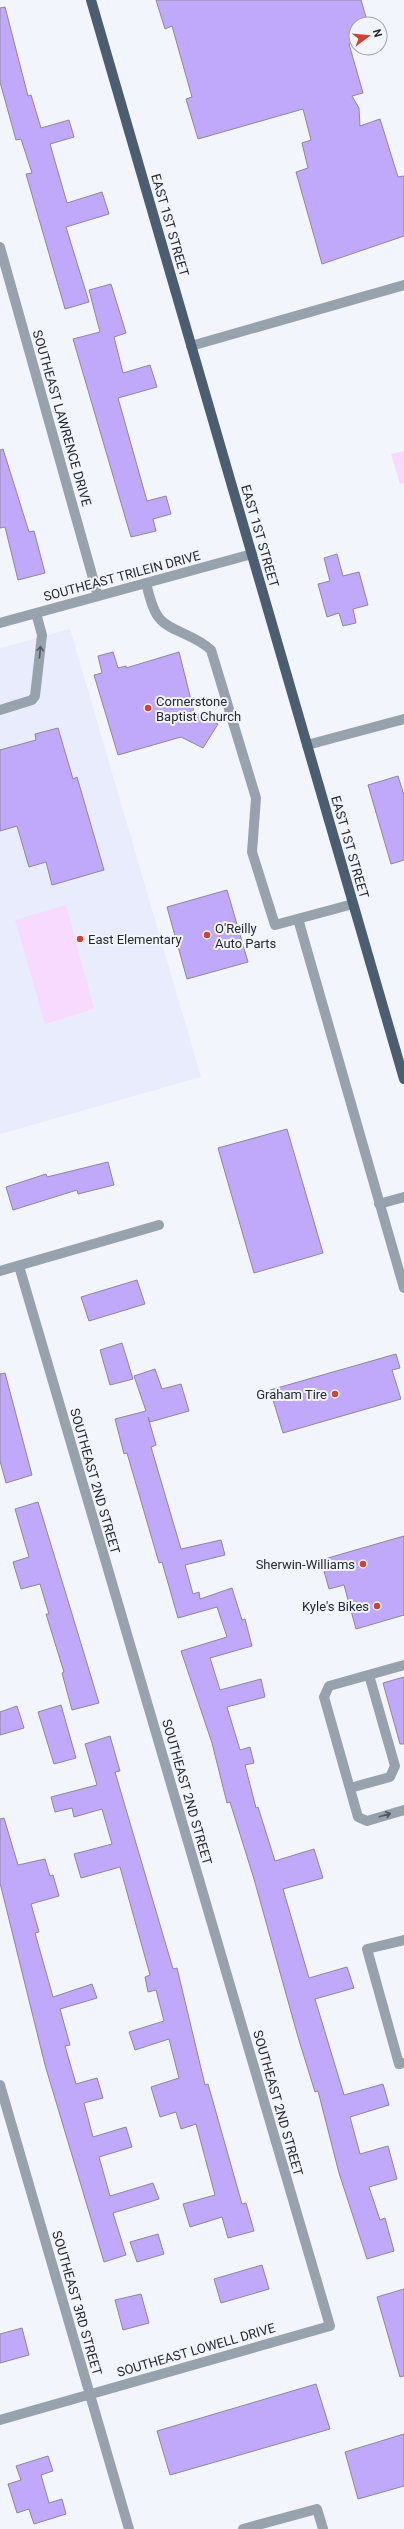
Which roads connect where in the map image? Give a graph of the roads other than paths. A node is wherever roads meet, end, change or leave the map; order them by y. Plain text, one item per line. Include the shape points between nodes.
1 (91, 0) edge
2 (0, 247) edge
3 (404, 285) edge
4 (192, 346) junction
5 (252, 554) junction
6 (146, 583) junction
7 (98, 596) junction
8 (36, 613) junction
9 (0, 623) edge
10 (0, 710) edge
11 (404, 719) edge
12 (307, 745) junction
13 (353, 904) junction
14 (298, 919) junction
15 (404, 1079) edge
16 (404, 1197) edge
17 (379, 1204) junction
18 (159, 1225) dead end
19 (18, 1266) junction
20 (0, 1271) edge
21 (404, 1288) edge
22 (404, 1665) edge
23 (369, 1675) junction
24 (350, 1788) junction
25 (404, 1810) edge
26 (404, 1940) edge
27 (404, 2063) edge
28 (0, 2084) edge
29 (330, 2326) joint
30 (90, 2394) junction
31 (0, 2420) edge
32 (129, 2529) edge
33 (244, 2529) edge
34 (323, 2529) edge

1 - 4 main road, EAST 1ST STREET
2 - 7 street, SOUTHEAST LAWRENCE DRIVE
3 - 4 street
4 - 5 main road, EAST 1ST STREET
5 - 6 street, SOUTHEAST TRILEIN DRIVE
5 - 12 main road, EAST 1ST STREET
6 - 7 street, SOUTHEAST TRILEIN DRIVE
6 - 14 street via 152,604 161,621 202,641 211,650 256,798 252,852 275,925
7 - 8 street, SOUTHEAST TRILEIN DRIVE
8 - 9 street, SOUTHEAST TRILEIN DRIVE
10 -> 8 street via 32,700 36,691 42,635
11 - 12 street
12 - 13 main road, EAST 1ST STREET
13 - 14 street
13 - 15 main road, EAST 1ST STREET
14 - 17 street
16 - 17 street
17 - 21 street
18 - 19 street
19 - 20 street
19 - 29 street, SOUTHEAST 2ND STREET
22 - 23 street
23 - 24 street via 330,1686 324,1697
23 - 24 street via 395,1766 390,1777
24 -> 25 street via 358,1816 367,1821
26 - 27 street via 367,1949 399,2064
28 - 30 street, SOUTHEAST 3RD STREET
29 - 30 street, SOUTHEAST LOWELL DRIVE
30 - 31 street, SOUTHEAST LOWELL DRIVE
30 - 32 street, SOUTHEAST 3RD STREET
33 - 34 street via 317,2509

